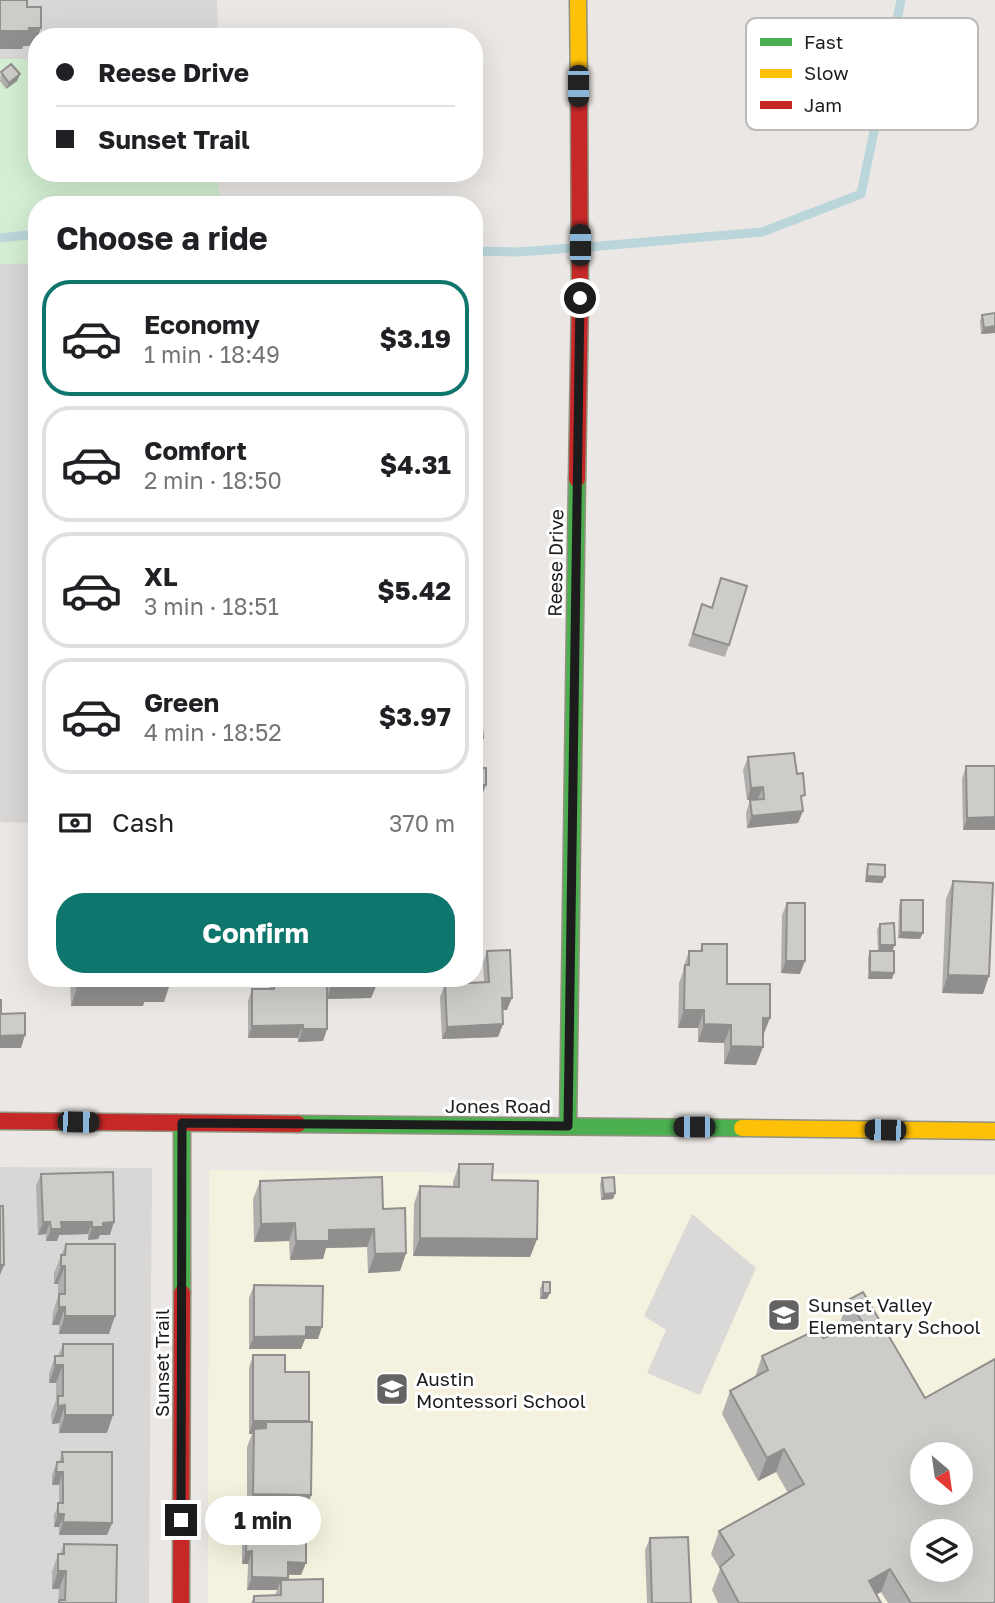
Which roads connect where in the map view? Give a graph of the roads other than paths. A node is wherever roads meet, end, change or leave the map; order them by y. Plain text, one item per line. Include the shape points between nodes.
1 (578, 0) edge
2 (0, 1121) edge
3 (182, 1123) junction
4 (568, 1126) junction
5 (995, 1131) edge
6 (181, 1603) edge

1 - 4 street, Reese Drive via 580,298
2 - 3 street, Jones Road
3 - 4 street, Jones Road
3 - 6 street, Sunset Trail
4 - 5 street, Jones Road

